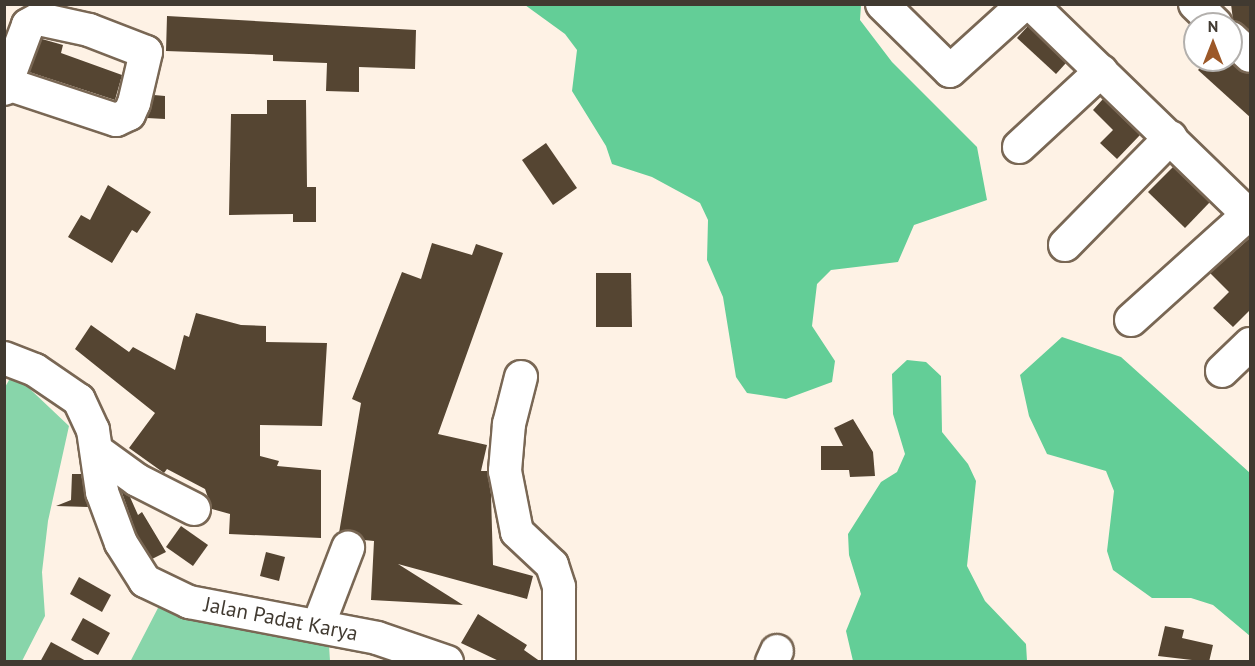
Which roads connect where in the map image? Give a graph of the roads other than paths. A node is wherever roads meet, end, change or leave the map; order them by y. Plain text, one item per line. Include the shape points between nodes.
1 (70, 4) edge
2 (882, 4) edge
3 (1024, 4) edge
4 (1031, 4) edge
5 (28, 25) junction
6 (1101, 71) junction
7 (6, 87) edge
8 (1171, 137) junction
9 (1019, 147) dead end
10 (1250, 215) edge
11 (1065, 245) dead end
12 (1131, 320) dead end
13 (1251, 344) edge
14 (4, 358) edge
15 (1222, 371) dead end
16 (521, 376) dead end
17 (97, 451) junction
18 (194, 509) dead end
19 (348, 548) dead end
20 (318, 626) junction
21 (447, 662) edge
22 (559, 662) edge

1 - 5 street via 39,12
2 - 3 street via 950,71
4 - 6 street
5 - 7 street
5 - 7 street via 53,20 141,47 146,62 134,103 129,114 116,120
6 - 8 street
6 - 9 street
8 - 10 street
8 - 11 street
10 - 12 street
13 - 15 street
14 - 17 street, Jalan Padat Karya via 35,370 79,400 93,430
16 - 22 street via 509,424 506,471 517,532 552,565 559,587
17 - 18 street via 137,480
17 - 20 street, Jalan Padat Karya via 102,492 124,551 146,581 189,602
19 - 20 street
20 - 21 street, Jalan Padat Karya via 377,638

